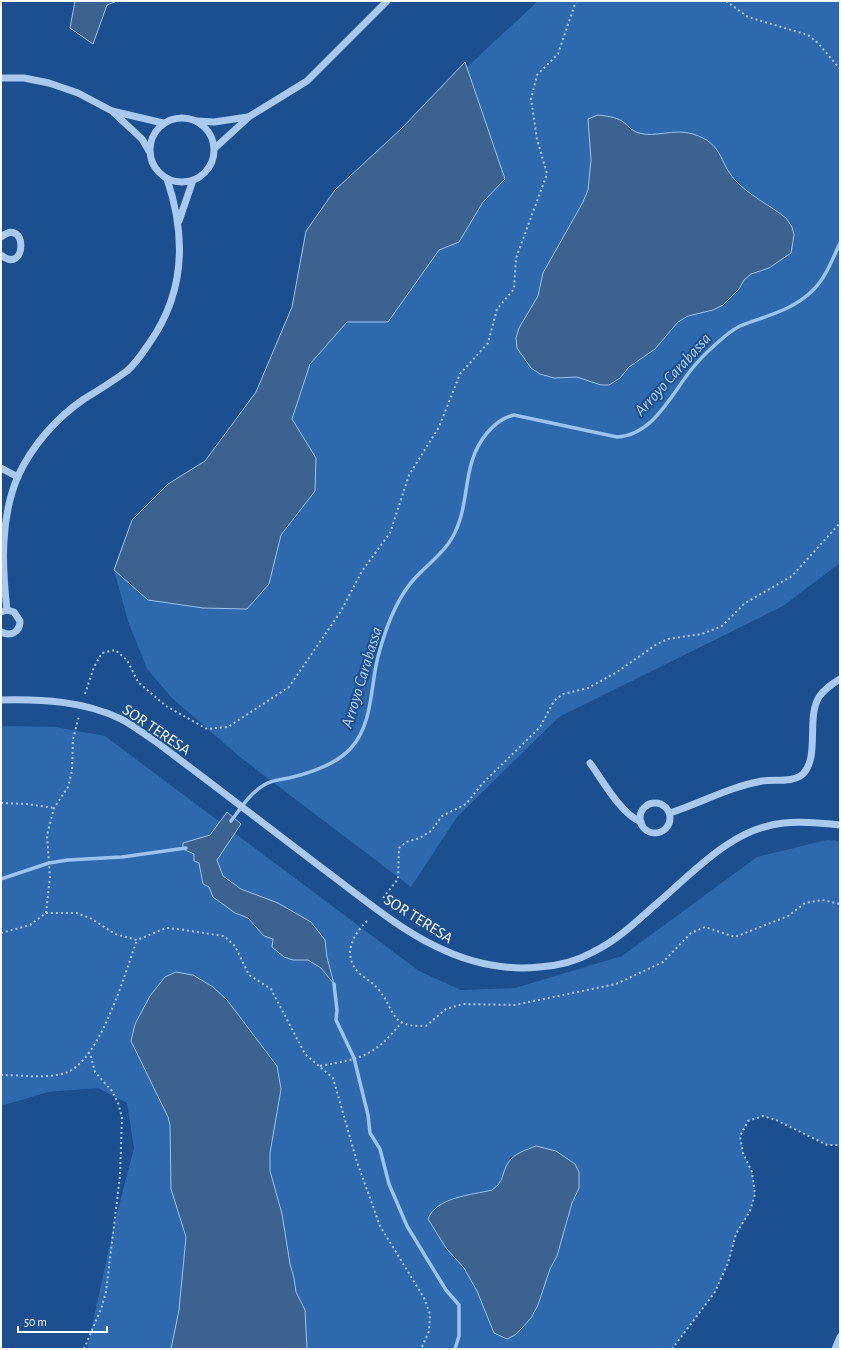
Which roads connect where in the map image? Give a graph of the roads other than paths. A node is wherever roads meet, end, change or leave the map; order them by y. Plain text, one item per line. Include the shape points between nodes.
1 (388, 1) edge
2 (1, 78) edge
3 (112, 111) junction
4 (250, 116) junction
5 (197, 121) junction
6 (163, 123) junction
7 (214, 148) junction
8 (149, 151) junction
9 (167, 179) junction
10 (193, 180) junction
11 (179, 222) junction
12 (1, 237) edge
13 (1, 255) edge
14 (1, 468) edge
15 (18, 477) junction
16 (4, 611) edge
17 (1, 632) edge
18 (840, 679) edge
19 (1, 700) edge
20 (590, 763) dead end
21 (670, 813) junction
22 (641, 822) junction
23 (840, 825) edge
24 (840, 1337) edge
25 (835, 1349) edge

1 - 4 street via 307,81
2 - 3 street via 24,78 49,83 78,93
3 - 6 street
3 - 8 street via 142,139
4 - 5 street via 214,122
4 - 7 street
5 - 6 street via 180,117
5 - 7 street via 212,137
6 - 8 street via 155,131
7 - 10 street via 214,158 209,168
8 - 9 street via 154,167
9 - 10 street via 180,182
9 - 11 street
10 - 11 street
11 - 15 street via 180,257 176,289 154,337 128,370 54,424 40,440
12 - 13 street via 14,234 20,239 22,248 15,257 6,258
14 - 15 street
15 - 16 street via 6,520 3,544
16 - 17 street via 17,614 20,625 13,634
18 - 21 street via 819,697 814,709 808,767 797,779 762,781 725,790 692,806
19 - 23 street, SOR TERESA via 47,700 69,703 106,713 136,728 398,925 447,953 469,961 509,969 545,967 562,963 591,953 609,943 721,848 743,835 785,822
20 - 22 street via 632,819
21 - 22 street via 668,824 660,832 649,831
21 - 22 street via 662,804 650,804 642,811
24 - 25 street

